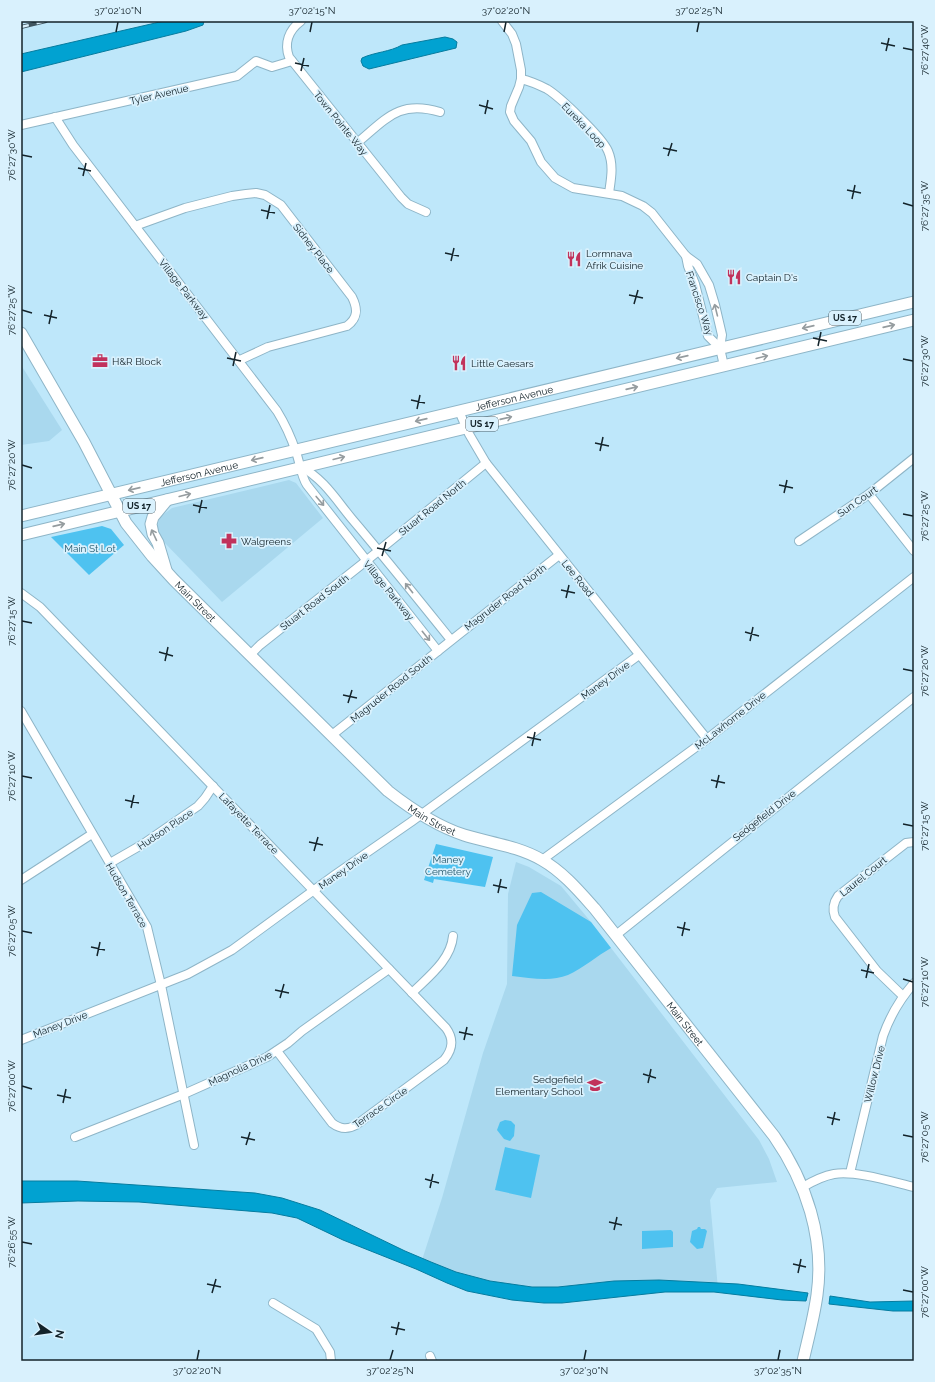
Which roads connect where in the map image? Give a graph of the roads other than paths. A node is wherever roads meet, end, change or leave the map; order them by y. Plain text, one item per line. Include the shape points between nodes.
1 (301, 21) edge
2 (502, 21) edge
3 (292, 61) junction
4 (521, 79) junction
5 (440, 112) dead end
6 (55, 117) junction
7 (21, 125) edge
8 (357, 143) junction
9 (609, 193) junction
10 (426, 212) dead end
11 (135, 226) junction
12 (686, 256) junction
13 (914, 302) edge
14 (914, 320) edge
15 (21, 333) edge
16 (720, 348) junction
17 (240, 360) junction
18 (724, 366) junction
19 (459, 411) junction
20 (466, 428) junction
21 (295, 450) junction
22 (914, 458) edge
23 (486, 463) junction
24 (301, 467) junction
25 (110, 494) junction
26 (869, 494) junction
27 (167, 500) junction
28 (119, 511) junction
29 (21, 516) edge
30 (353, 520) junction
31 (341, 528) junction
32 (21, 535) edge
33 (798, 541) dead end
34 (379, 550) junction
35 (914, 551) edge
36 (559, 555) junction
37 (366, 561) junction
38 (167, 572) junction
39 (914, 577) edge
40 (21, 593) edge
41 (451, 640) junction
42 (438, 651) junction
43 (250, 655) junction
44 (639, 655) junction
45 (914, 697) edge
46 (21, 711) edge
47 (332, 735) junction
48 (707, 739) junction
49 (213, 786) junction
50 (421, 815) junction
51 (92, 834) junction
52 (914, 842) edge
53 (542, 860) junction
54 (110, 863) junction
55 (21, 880) edge
56 (313, 890) junction
57 (616, 935) junction
58 (453, 936) dead end
59 (389, 969) junction
60 (914, 983) edge
61 (160, 985) junction
62 (412, 994) junction
63 (903, 996) junction
64 (21, 1040) edge
65 (277, 1051) junction
66 (440, 1063) joint
67 (184, 1094) junction
68 (75, 1137) dead end
69 (194, 1145) dead end
70 (850, 1173) junction
71 (803, 1187) junction
72 (914, 1187) edge
73 (273, 1303) dead end
74 (331, 1361) edge
75 (803, 1361) edge

1 - 3 street, Town Pointe Way via 287,39 286,51
2 - 4 street via 516,44
3 - 6 street, Tyler Avenue via 272,67 256,61 237,76
3 - 8 street, Town Pointe Way
4 - 9 street, Eureka Loop via 548,90 602,141 608,150 612,168
4 - 9 street, Francisco Way via 511,106 511,116 531,141 547,171 573,188
5 - 8 street via 424,108 401,110
6 - 7 street, Tyler Avenue
6 - 11 street, Village Parkway via 73,145
8 - 10 street, Town Pointe Way via 401,197 408,204
9 - 12 street, Francisco Way via 627,198 652,213
11 - 17 street, Village Parkway
11 - 17 street, Sidney Place via 185,208 232,196 256,193 265,195 281,205 356,304 356,317 347,326 268,346
12 - 16 street, Francisco Way via 708,336
16 -> 12 street, Francisco Way via 722,335 709,286 697,264
13 -> 16 main road, Jefferson Avenue / US 17
18 -> 14 main road, Jefferson Avenue / US 17
15 - 25 main road, Main Street via 84,442
16 - 18 street, Francisco Way
16 -> 19 main road, Jefferson Avenue / US 17
17 - 21 street, Village Parkway via 277,411
20 -> 18 main road, Jefferson Avenue / US 17
19 - 20 street, Lee Road
19 -> 21 main road, Jefferson Avenue / US 17
20 - 23 street, Lee Road
24 -> 20 main road, Jefferson Avenue / US 17
21 - 24 street, Village Parkway
21 -> 25 main road, Jefferson Avenue / US 17
22 - 26 street, Sun Court
23 - 34 street, Stuart Road North
23 - 36 street, Lee Road
27 -> 24 main road, Jefferson Avenue / US 17
24 - 30 street, Village Parkway via 316,477
24 -> 31 street, Village Parkway via 307,485
25 - 28 main road, Main Street
25 - 29 main road, Jefferson Avenue / US 17
26 - 33 street, Sun Court
26 - 35 street
27 - 28 main road, Jefferson Avenue / US 17
38 -> 27 main road via 150,524
32 -> 28 main road, Jefferson Avenue / US 17
28 - 38 main road, Main Street via 131,531
30 - 31 street
30 - 34 street, Village Parkway
31 - 37 street, Village Parkway
34 - 37 street, Stuart Road South
41 -> 34 street, Village Parkway
36 - 41 street, Magruder Road North
36 - 44 street, Lee Road
37 -> 42 street, Village Parkway
37 - 43 street, Stuart Road South
38 - 43 main road, Main Street
39 - 48 street, McLawhorne Drive
40 - 49 street, Lafayette Terrace via 40,607
41 - 42 street, Magruder Road South
42 - 47 street, Magruder Road South
43 - 47 main road, Main Street
44 - 48 street, Lee Road
44 - 50 street, Maney Drive
45 - 57 street, Sedgefield Drive
46 - 51 street, Hudson Terrace
47 - 50 main road, Main Street via 388,791
48 - 53 street, McLawhorne Drive
49 - 54 street, Hudson Place via 198,806
49 - 56 street, Lafayette Terrace
50 - 53 main road, Main Street via 456,832 516,848
50 - 56 street, Maney Drive
51 - 54 street, Hudson Terrace
51 - 55 street
52 - 63 street, Laurel Court via 906,843 838,896 833,906 835,917 877,971
53 - 57 main road, Main Street via 558,870 579,890
54 - 61 street, Hudson Terrace via 147,928
56 - 59 street, Lafayette Terrace
56 - 61 street, Maney Drive via 232,950 188,974
57 - 71 main road, Main Street via 774,1136 789,1158
58 - 62 street via 446,958
59 - 62 street, Lafayette Terrace
59 - 65 street, Magnolia Drive via 302,1030
60 - 63 street, Willow Drive
61 - 64 street, Maney Drive
61 - 67 street, Hudson Terrace
62 - 66 street, Lafayette Terrace via 452,1039 449,1054
63 - 70 street, Willow Drive via 894,1009 884,1036
65 - 66 street, Terrace Circle via 332,1123 342,1128 356,1125
65 - 67 street, Magnolia Drive
67 - 68 street, Magnolia Drive
67 - 69 street, Hudson Terrace
70 - 71 street via 835,1173
70 - 72 street
71 - 75 main road, Main Street via 812,1212 818,1253 817,1293
73 - 74 street via 316,1329 330,1352

